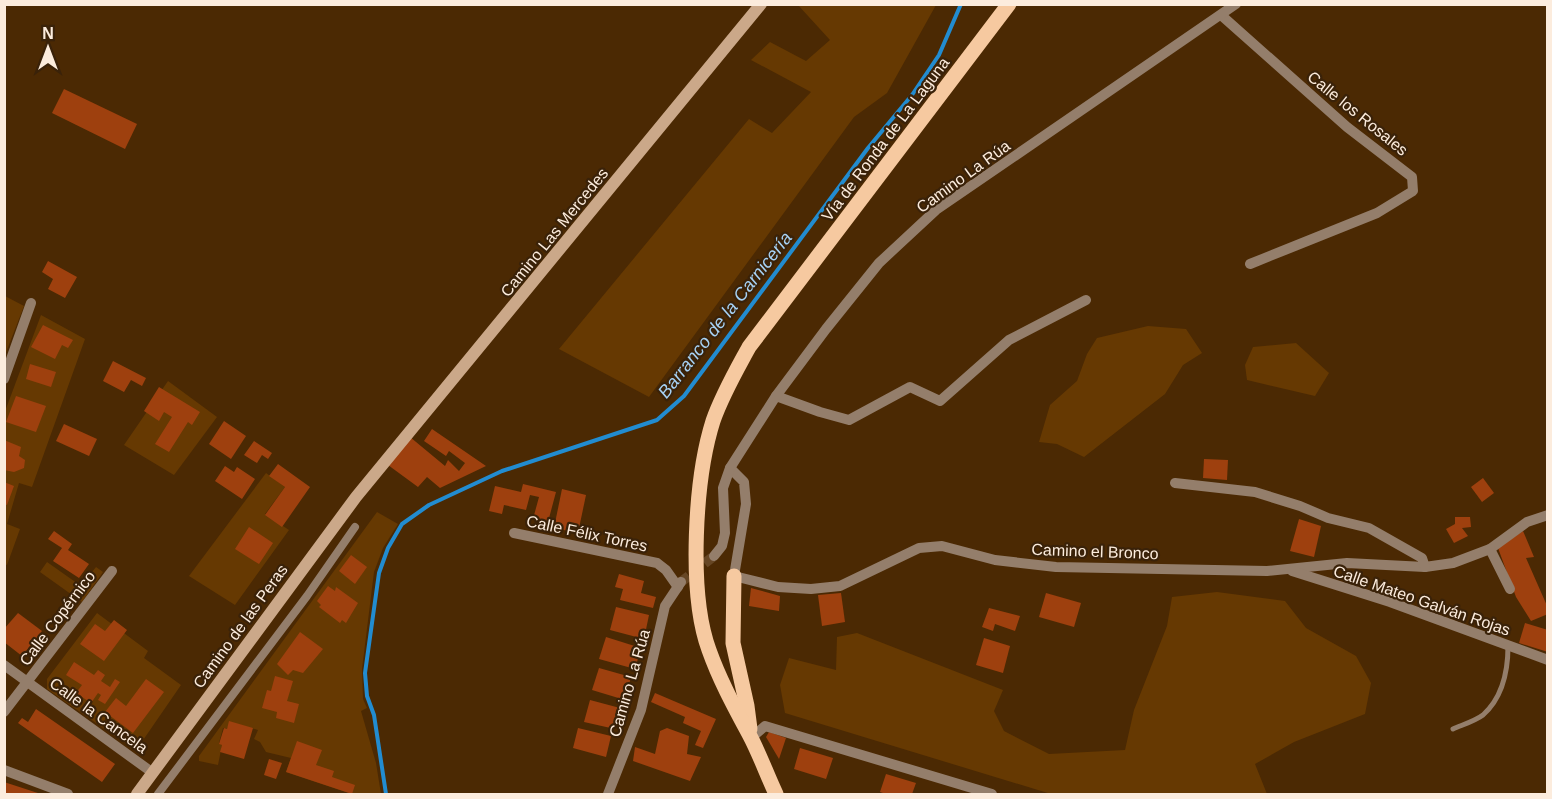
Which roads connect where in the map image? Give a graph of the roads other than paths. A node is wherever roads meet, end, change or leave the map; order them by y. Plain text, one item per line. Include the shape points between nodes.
1 (761, 4) edge
2 (1010, 4) edge
3 (1236, 4) edge
4 (1221, 15) junction
5 (1250, 264) dead end
6 (1086, 300) dead end
7 (32, 303) dead end
8 (4, 379) edge
9 (776, 396) junction
10 (730, 468) junction
11 (371, 478) joint
12 (1175, 483) dead end
13 (1548, 515) edge
14 (355, 528) dead end
15 (514, 533) dead end
16 (1490, 549) junction
17 (714, 556) tunnel mouth
18 (1425, 567) junction
19 (1286, 569) junction
20 (112, 571) dead end
21 (734, 576) junction
22 (679, 584) joint
23 (1510, 590) dead end
24 (1508, 646) junction
25 (1548, 660) edge
26 (4, 666) edge
27 (28, 682) junction
28 (4, 712) edge
29 (1453, 729) dead end
30 (751, 738) junction
31 (4, 770) edge
32 (153, 773) junction
33 (68, 795) edge
34 (137, 795) edge
35 (158, 795) edge
36 (609, 795) edge
37 (776, 795) edge
38 (992, 795) edge

1 - 11 main road, Camino Las Mercedes
2 - 30 main road, Vía de Ronda de La Laguna via 749,347 713,420 700,482 696,566 699,609 708,648
3 - 4 street, Camino La Rúa
4 - 5 street, Calle los Rosales via 1347,128 1412,177 1413,192 1377,213
4 - 9 street, Camino La Rúa via 936,210 879,263
6 - 9 street via 1009,340 940,401 910,387 849,420
7 - 8 street
9 - 10 street, Camino La Rúa
10 - 17 street, Camino La Rúa via 723,488 725,533
10 - 21 street via 744,482 746,504
11 - 32 main road, Camino de las Peras
12 - 18 street via 1255,492 1369,528 1422,558
13 - 16 street, Camino el Bronco via 1527,522
14 - 35 street
15 - 22 street, Calle Félix Torres via 657,563
16 - 18 street, Camino el Bronco via 1453,563
16 - 23 street
18 - 19 street, Camino el Bronco via 1347,563
19 - 21 street, Camino el Bronco via 1056,567 995,560 942,546 919,548 840,586 778,587
19 - 24 street, Calle Mateo Galván Rojas
20 - 27 street, Calle Copérnico
21 - 30 main road via 733,643
22 - 36 street, Camino La Rúa via 665,606 641,710
24 - 25 street, Calle Mateo Galván Rojas
24 - 29 lane via 1508,667 1500,693 1482,715
26 - 27 street, Calle la Cancela
27 - 28 street, Calle Copérnico
27 - 32 street, Calle la Cancela
30 - 37 main road, Vía de Ronda de La Laguna
30 - 38 street via 765,726
31 - 33 street
32 - 34 main road, Camino de las Peras

